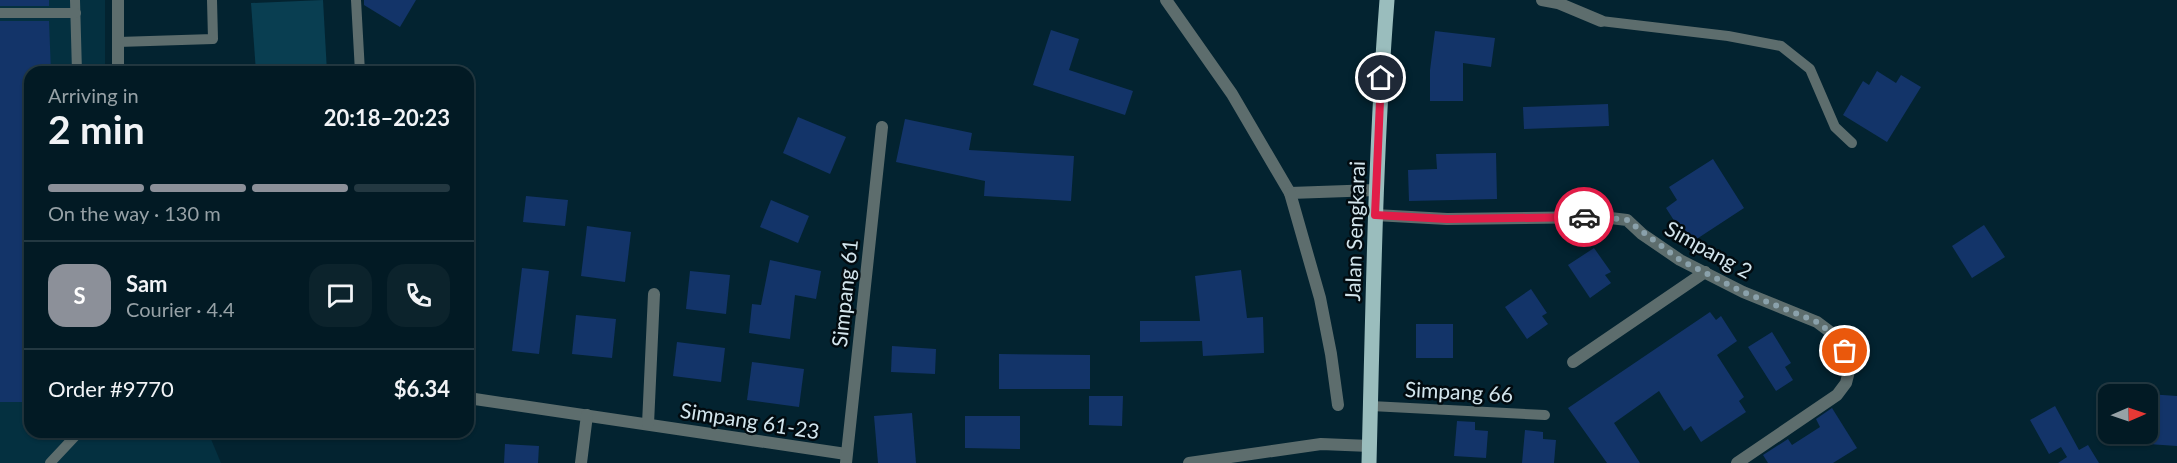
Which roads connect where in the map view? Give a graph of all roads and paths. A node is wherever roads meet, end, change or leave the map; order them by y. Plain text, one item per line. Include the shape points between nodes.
1 (75, 0) edge
2 (118, 0) edge
3 (212, 0) edge
4 (356, 0) edge
5 (1166, 0) edge
6 (1387, 0) edge
7 (1542, 0) edge
8 (0, 13) edge
9 (75, 13) junction
10 (1601, 21) joint
11 (118, 42) junction
12 (77, 66) edge
13 (118, 66) edge
14 (360, 66) edge
15 (882, 127) dead end
16 (1852, 143) dead end
17 (1376, 190) junction
18 (1290, 193) junction
19 (1375, 215) junction
20 (1705, 272) junction
21 (654, 294) dead end
22 (1573, 362) dead end
23 (474, 399) edge
24 (1338, 405) dead end
25 (1371, 406) junction
26 (587, 415) junction
27 (1545, 415) dead end
28 (648, 424) junction
29 (73, 438) edge
30 (1370, 446) junction
31 (846, 459) edge
32 (50, 463) edge
33 (581, 463) edge
34 (1189, 463) edge
35 (1369, 463) edge
36 (1737, 463) edge

1 - 9 lane
2 - 11 street
3 - 11 lane via 213,39
4 - 14 lane
5 - 18 street via 1232,94
6 - 17 main road, Jalan Sengkarai
7 - 10 street
8 - 9 lane
9 - 12 lane
10 - 16 lane via 1781,46 1810,69 1835,127
11 - 13 street
15 - 31 street, Simpang 61
17 - 18 street
17 - 19 main road, Jalan Sengkarai
18 - 24 street via 1320,298
19 - 20 street, Simpang 2 via 1627,220 1680,260
19 - 25 main road, Jalan Sengkarai
20 - 22 street
20 - 36 street, Simpang 2 via 1817,322 1833,334 1845,351 1849,371 1837,395
21 - 28 street, Simpang 61-23
23 - 26 street, Simpang 61-23
25 - 27 lane, Simpang 66
25 - 30 main road, Jalan Sengkarai
26 - 28 street, Simpang 61-23
26 - 33 street
28 - 31 street, Simpang 61-23
29 - 32 lane
30 - 34 street via 1321,444
30 - 35 main road, Jalan Sengkarai

